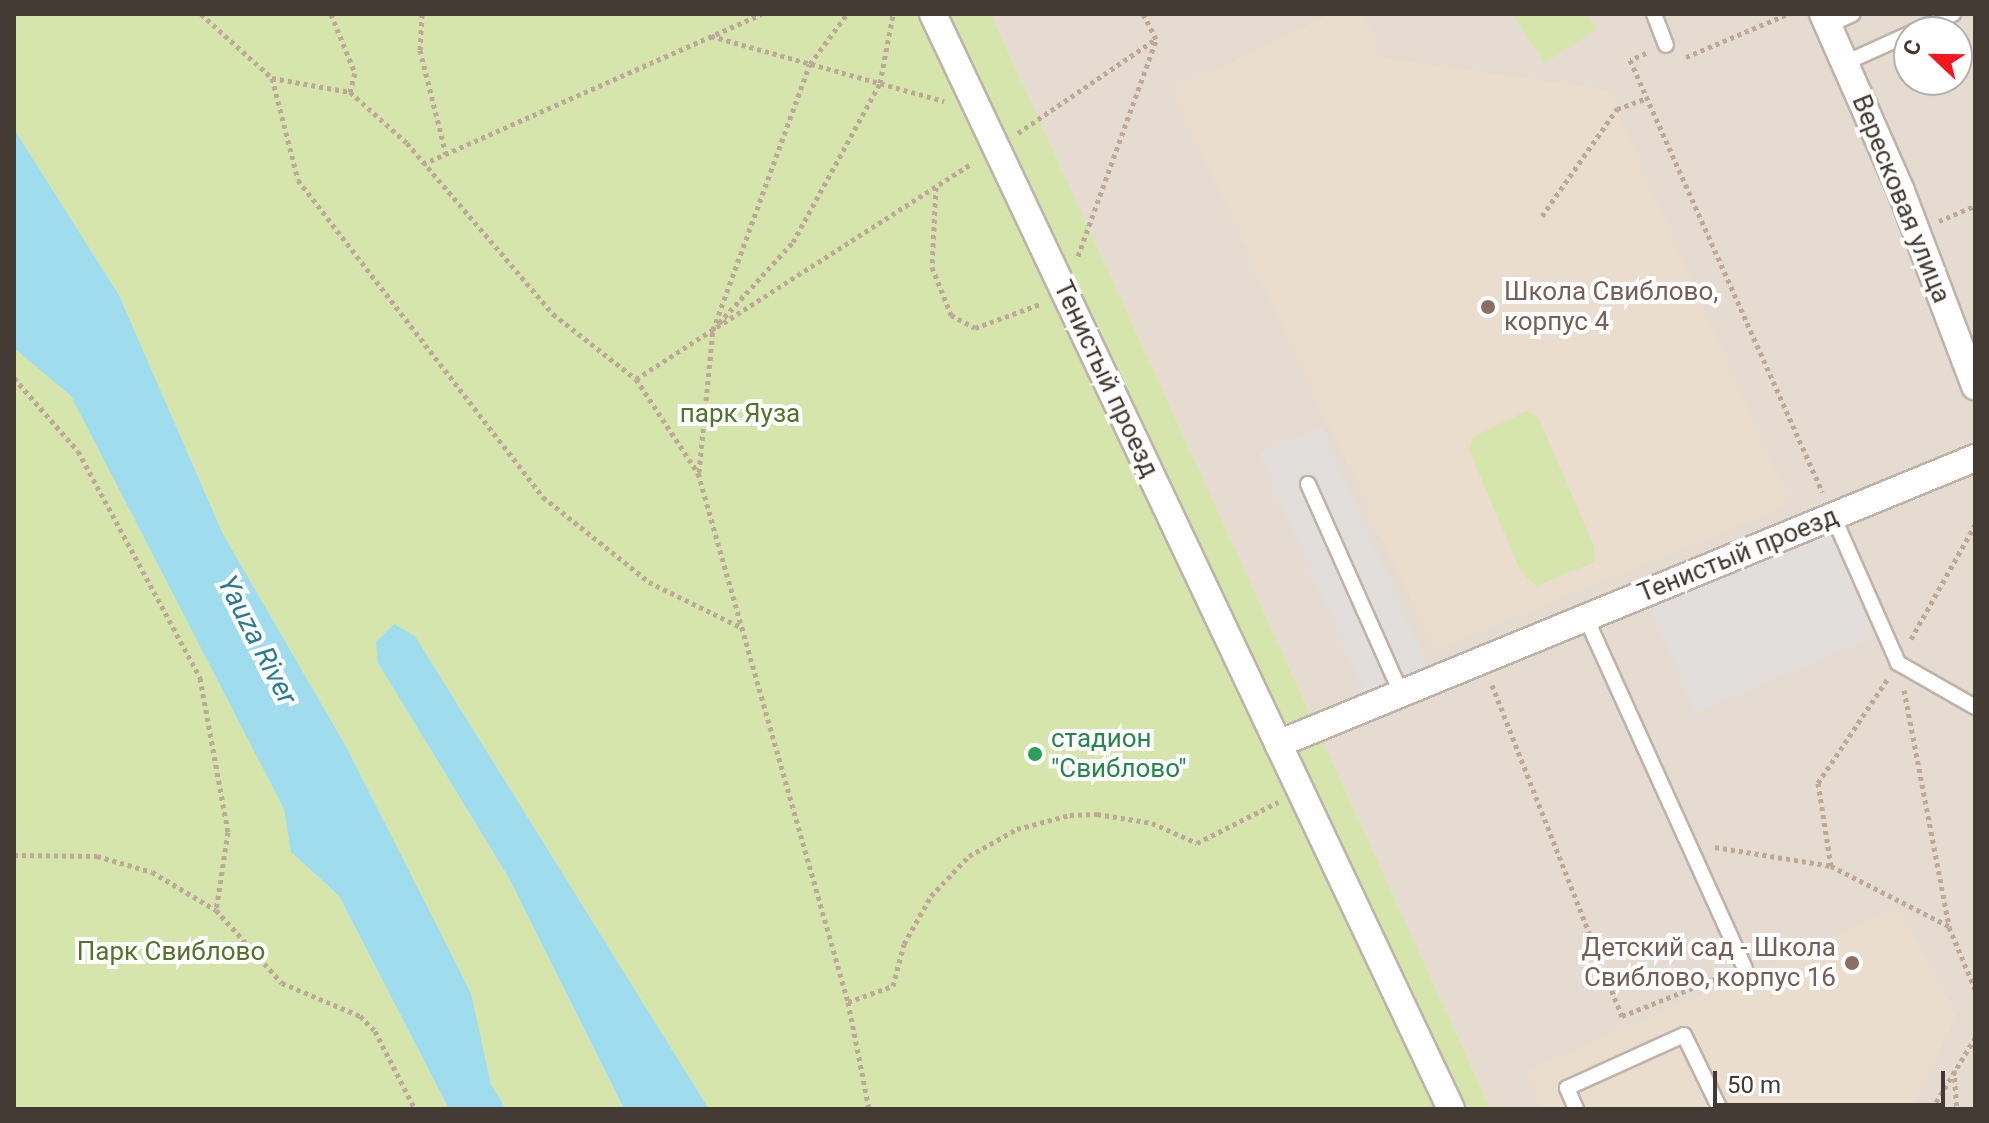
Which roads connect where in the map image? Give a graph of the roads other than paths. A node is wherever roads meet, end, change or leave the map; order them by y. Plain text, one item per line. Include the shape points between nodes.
1 (933, 14) edge
2 (1654, 14) edge
3 (1853, 14) edge
4 (1825, 20) edge
5 (1893, 41) edge
6 (1666, 45) road end
7 (1845, 63) junction
8 (1975, 386) edge
9 (1975, 458) edge
10 (1308, 484) dead end
11 (1833, 516) junction
12 (1586, 618) junction
13 (1401, 693) junction
14 (1975, 707) edge
15 (1278, 744) junction
16 (1745, 968) road end
17 (1451, 1109) edge
18 (1576, 1109) edge
19 (1720, 1109) edge

1 - 15 street, Тенистый проезд
2 - 6 lane
3 - 4 lane
4 - 7 street, Вересковая улица
5 - 7 lane
7 - 8 street, Вересковая улица
9 - 11 street, Тенистый проезд
10 - 13 lane
11 - 12 street, Тенистый проезд via 1669,592
11 - 14 lane via 1898,663
12 - 13 street, Тенистый проезд
12 - 16 lane
13 - 15 street, Тенистый проезд
15 - 17 street, Тенистый проезд
18 - 19 lane via 1567,1088 1684,1035

